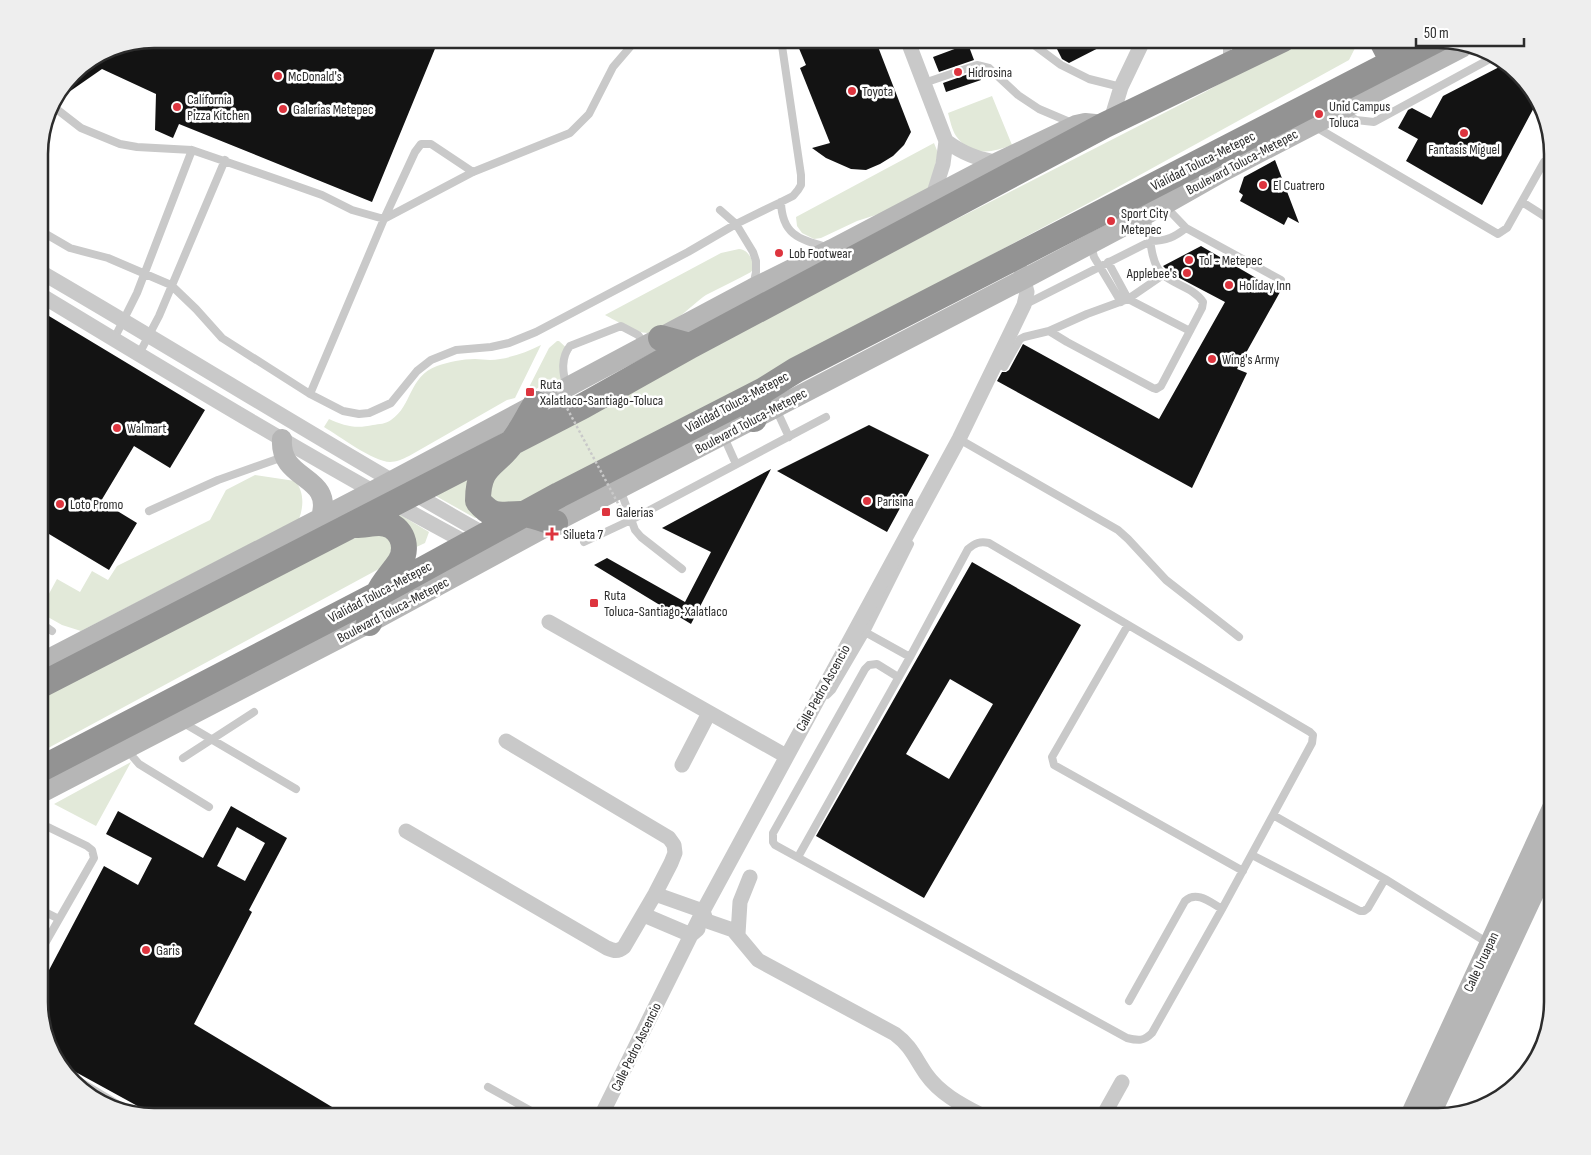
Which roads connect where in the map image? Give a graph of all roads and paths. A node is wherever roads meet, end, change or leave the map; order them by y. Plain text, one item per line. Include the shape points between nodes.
1 (629, 48) edge
2 (782, 48) edge
3 (910, 48) edge
4 (1038, 48) edge
5 (1140, 48) edge
6 (1227, 48) edge
7 (1265, 48) edge
8 (1386, 48) edge
9 (1420, 48) edge
10 (1457, 50) edge
11 (1487, 60) edge
12 (1393, 62) junction
13 (1228, 66) junction
14 (924, 84) junction
15 (1121, 87) junction
16 (57, 110) edge
17 (1340, 111) junction
18 (1076, 124) junction
19 (1107, 124) junction
20 (1312, 125) junction
21 (946, 141) junction
22 (192, 150) junction
23 (225, 160) junction
24 (998, 162) junction
25 (1544, 162) dead end
26 (1207, 169) junction
27 (473, 172) junction
28 (933, 196) junction
29 (781, 202) junction
30 (1522, 202) junction
31 (1164, 205) junction
32 (720, 210) dead end
33 (1145, 215) junction
34 (1544, 215) edge
35 (384, 219) junction
36 (736, 224) junction
37 (1186, 228) junction
38 (48, 235) edge
39 (1151, 241) junction
40 (1091, 244) junction
41 (832, 249) junction
42 (1108, 262) junction
43 (1100, 266) junction
44 (1020, 268) junction
45 (145, 272) junction
46 (1163, 274) junction
47 (48, 276) edge
48 (1281, 280) dead end
49 (171, 285) junction
50 (753, 288) junction
51 (48, 299) edge
52 (1124, 301) junction
53 (1024, 305) junction
54 (124, 320) junction
55 (1049, 331) junction
56 (1190, 331) junction
57 (150, 335) junction
58 (114, 339) junction
59 (653, 342) junction
60 (690, 346) junction
61 (138, 356) junction
62 (1004, 367) dead end
63 (568, 392) junction
64 (310, 394) junction
65 (763, 402) junction
66 (536, 404) junction
67 (826, 417) dead end
68 (723, 436) junction
69 (789, 437) junction
70 (959, 439) junction
71 (512, 443) junction
72 (282, 448) junction
73 (736, 464) junction
74 (488, 466) junction
75 (392, 492) junction
76 (620, 499) junction
77 (149, 511) dead end
78 (557, 513) junction
79 (526, 514) junction
80 (321, 517) junction
81 (630, 520) junction
82 (350, 526) junction
83 (478, 539) junction
84 (584, 542) dead end
85 (682, 569) dead end
86 (378, 594) junction
87 (361, 619) junction
88 (549, 622) dead end
89 (1128, 625) junction
90 (48, 628) edge
91 (861, 629) junction
92 (52, 631) dead end
93 (1240, 637) dead end
94 (75, 645) junction
95 (108, 650) junction
96 (910, 657) junction
97 (48, 659) edge
98 (898, 677) junction
99 (48, 681) edge
100 (174, 711) junction
101 (254, 712) dead end
102 (709, 713) junction
103 (212, 739) junction
104 (506, 741) dead end
105 (130, 746) junction
106 (786, 756) junction
107 (183, 758) dead end
108 (682, 765) dead end
109 (48, 766) edge
110 (48, 789) edge
111 (296, 789) dead end
112 (209, 807) dead end
113 (1273, 816) junction
114 (1544, 825) edge
115 (48, 827) edge
116 (406, 831) dead end
117 (1535, 844) junction
118 (1544, 849) edge
119 (1252, 855) junction
120 (798, 857) junction
121 (1243, 871) junction
122 (1544, 871) edge
123 (750, 877) dead end
124 (1385, 879) junction
125 (656, 894) junction
126 (1222, 909) junction
127 (48, 914) edge
128 (644, 915) junction
129 (705, 916) junction
130 (59, 920) junction
131 (738, 934) junction
132 (692, 935) junction
133 (48, 939) edge
134 (1489, 944) junction
135 (1129, 1001) dead end
136 (1122, 1082) dead end
137 (488, 1087) dead end
138 (526, 1108) edge
139 (605, 1108) edge
140 (968, 1108) edge
141 (1107, 1108) edge
142 (1414, 1108) edge
143 (1434, 1108) edge

1 - 27 lane via 613,67 589,114 570,133
2 - 29 lane via 801,185 793,196
3 - 14 street
4 - 15 lane via 1061,65 1089,79
5 - 15 street
6 - 13 lane
7 - 13 highway
8 - 12 highway
9 - 12 highway, Vialidad Toluca-Metepec
10 - 17 main road, Boulevard Toluca-Metepec
11 - 17 lane via 1374,122 1356,120
12 - 26 highway, Vialidad Toluca-Metepec
13 - 19 highway
14 - 18 lane via 977,65 983,66 1039,109
14 - 21 street
15 - 19 street
16 - 22 lane via 81,128 120,144
17 - 20 main road, Boulevard Toluca-Metepec
18 - 19 main road
18 - 24 main road
19 - 60 highway
20 - 26 main road, Boulevard Toluca-Metepec
20 - 30 lane via 1494,233 1507,228
21 - 24 street via 970,156
21 - 28 street
22 - 23 lane
22 - 45 lane
23 - 35 lane via 352,210
23 - 49 lane
24 - 28 main road
25 - 30 lane
26 - 31 main road, Boulevard Toluca-Metepec
26 - 44 highway, Vialidad Toluca-Metepec
27 - 35 lane
27 - 35 lane via 431,144 422,144 415,152
28 - 41 main road
29 - 36 lane
29 - 41 lane via 782,217 790,232 804,241
30 - 34 lane
31 - 33 main road, Boulevard Toluca-Metepec
31 - 37 lane
32 - 36 lane
33 - 39 lane
33 - 40 main road, Boulevard Toluca-Metepec
35 - 64 lane
36 - 50 lane via 756,261
36 - 64 lane via 536,332 509,343 456,350 431,360 417,371 391,403 381,409 359,414 343,411
37 - 39 lane via 1170,239
37 - 48 lane
38 - 45 lane via 70,248
39 - 42 lane
39 - 46 lane via 1154,260
40 - 43 lane via 1091,252
40 - 44 main road, Boulevard Toluca-Metepec
41 - 50 main road
42 - 43 lane
42 - 52 lane
43 - 52 lane
43 - 53 lane
44 - 53 street, Calle Pedro Ascencio via 1027,292
44 - 65 highway, Vialidad Toluca-Metepec via 796,370
45 - 49 lane
45 - 54 lane
46 - 52 lane
46 - 56 lane via 1197,294 1203,302
47 - 54 street
49 - 57 lane
49 - 64 lane via 222,338
50 - 59 main road
51 - 58 street
52 - 55 lane
52 - 56 lane
53 - 70 street, Calle Pedro Ascencio
54 - 57 street
54 - 58 lane
55 - 56 lane via 1156,389 1161,386
55 - 62 lane via 1020,339
57 - 61 lane
57 - 75 street
58 - 61 street
59 - 60 highway
59 - 63 main road
59 - 63 lane via 621,326 570,346 563,359
60 - 63 highway
61 - 72 street
63 - 66 main road
63 - 71 highway
63 - 74 highway via 548,433
63 - 76 path, bridge
65 - 68 main road, Boulevard Toluca-Metepec
65 - 69 lane
65 - 78 highway, Vialidad Toluca-Metepec
66 - 71 highway
66 - 75 main road
67 - 69 lane
68 - 73 lane
68 - 76 main road, Boulevard Toluca-Metepec
69 - 73 lane
70 - 91 street, Calle Pedro Ascencio via 906,535
70 - 93 lane via 1118,530 1166,580
71 - 74 highway
71 - 75 highway
72 - 75 street
72 - 77 lane
72 - 80 main road via 292,468 321,493 324,508
73 - 81 lane
74 - 79 highway via 480,478 478,500 487,511 495,514
75 - 80 main road
75 - 82 highway
75 - 83 street
75 - 83 street
76 - 78 main road, Boulevard Toluca-Metepec
76 - 81 lane
78 - 79 highway, Vialidad Toluca-Metepec
78 - 87 main road, Boulevard Toluca-Metepec
79 - 83 highway, Vialidad Toluca-Metepec
80 - 94 main road
81 - 84 lane
81 - 85 lane via 641,537
82 - 86 highway via 380,522 403,537 405,548 401,560
82 - 95 highway
83 - 86 highway, Vialidad Toluca-Metepec
86 - 87 highway, Vialidad Toluca-Metepec
87 - 100 highway, Vialidad Toluca-Metepec
88 - 102 street
89 - 96 lane via 982,541 968,549
89 - 113 lane via 1313,735 1312,743
89 - 121 lane via 1052,757 1054,764
90 - 92 lane
91 - 96 lane
91 - 106 street, Calle Pedro Ascencio via 820,693
94 - 95 highway
94 - 97 main road
95 - 99 highway
96 - 98 lane
98 - 120 lane
98 - 120 lane via 877,664 869,664 773,833 775,845
100 - 103 lane
100 - 105 main road
100 - 109 highway, Vialidad Toluca-Metepec
101 - 103 lane
102 - 106 street
102 - 108 street
103 - 107 lane
103 - 111 lane
104 - 125 street via 669,838 675,853
105 - 110 main road
105 - 112 lane via 139,764
106 - 129 street, Calle Pedro Ascencio
113 - 119 lane
113 - 124 lane
114 - 117 main road, Calle Uruapan
115 - 130 lane via 87,846 94,854
116 - 128 street via 614,951 624,947
117 - 118 main road
117 - 134 main road, Calle Uruapan
119 - 121 lane
119 - 124 lane via 1360,911 1368,908
120 - 126 lane via 1127,1038 1138,1041 1152,1033
121 - 126 lane
122 - 143 main road, Calle Uruapan
123 - 131 street via 740,902
124 - 134 lane
125 - 128 street
125 - 129 street
126 - 135 lane via 1198,896 1185,901
127 - 130 lane
128 - 132 street
129 - 131 street
129 - 132 street, Calle Pedro Ascencio
130 - 133 lane
131 - 140 street via 758,960 900,1038 938,1088
132 - 139 street, Calle Pedro Ascencio
134 - 142 main road, Calle Uruapan
136 - 141 street
137 - 138 lane

